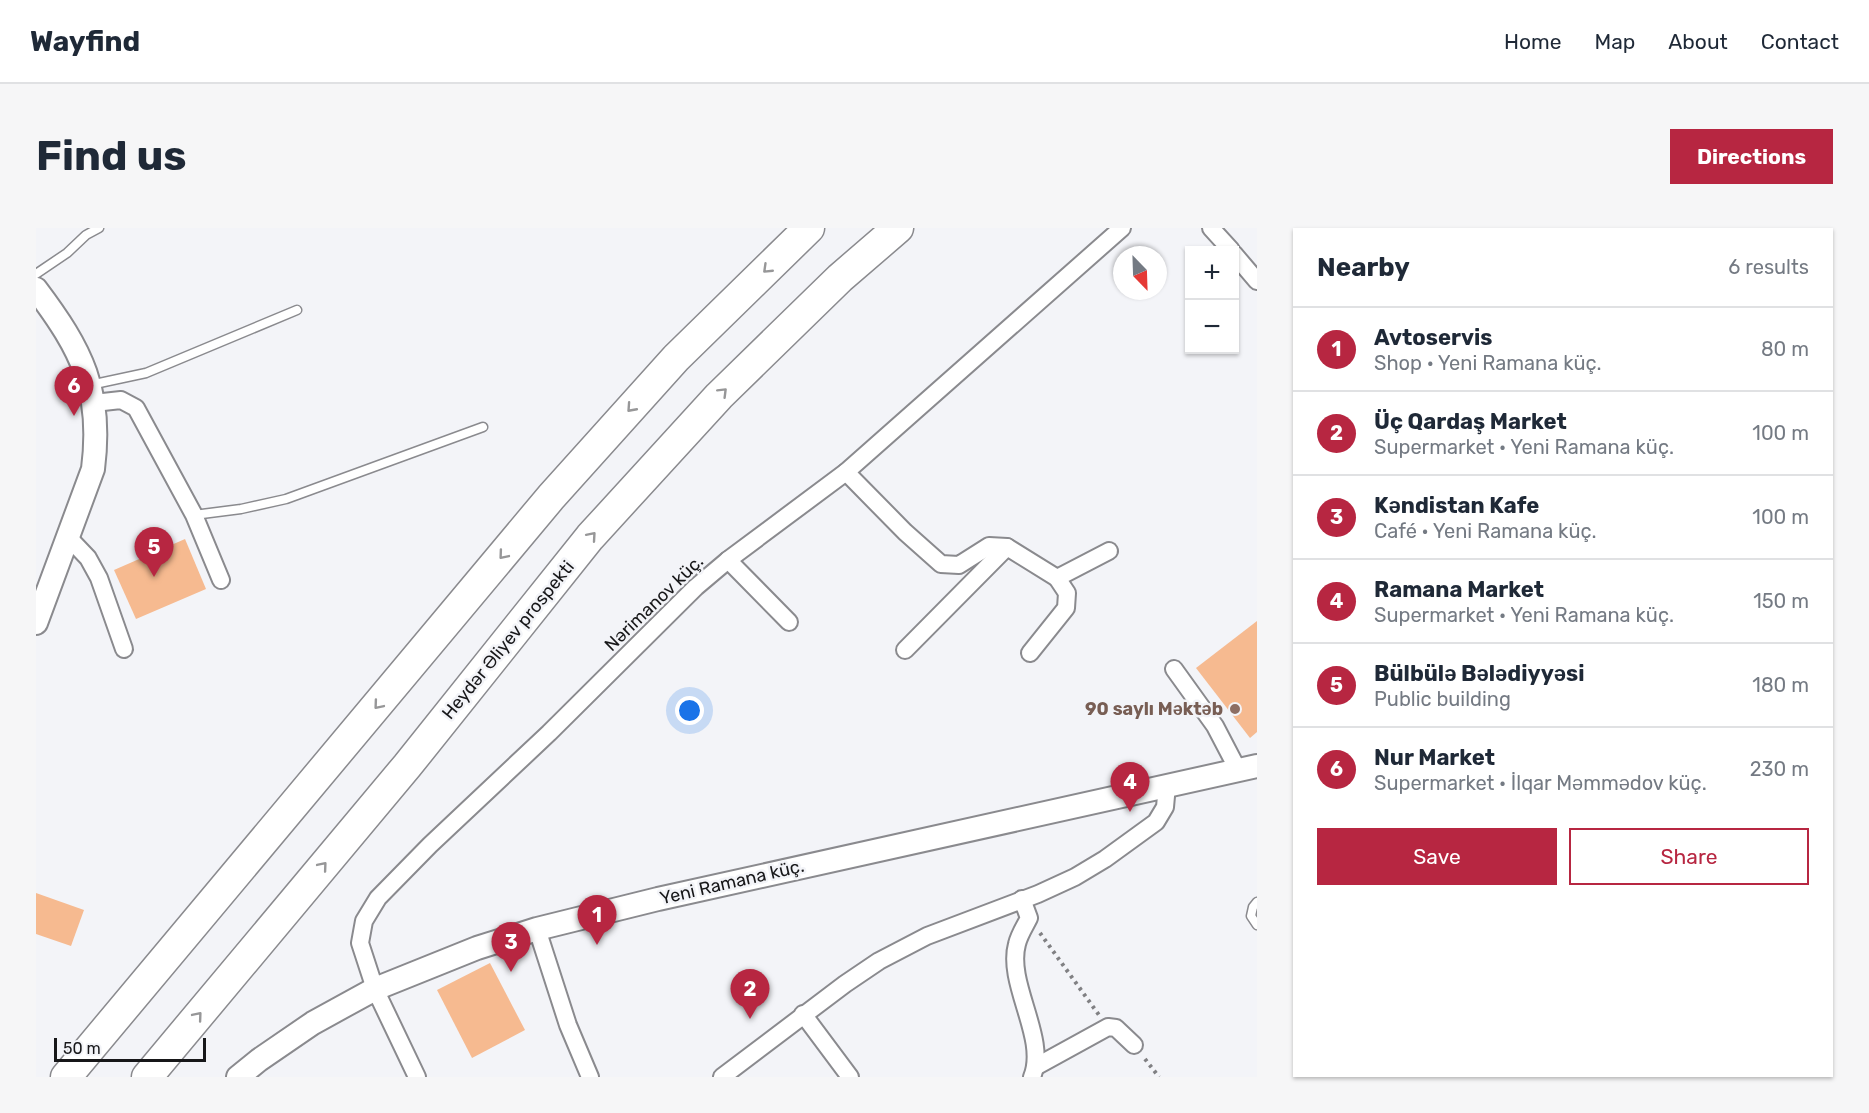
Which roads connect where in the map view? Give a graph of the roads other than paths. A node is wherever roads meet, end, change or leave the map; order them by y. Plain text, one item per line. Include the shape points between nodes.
1 (99, 228) edge
2 (898, 228) edge
3 (1122, 228) edge
4 (1211, 228) edge
5 (807, 229) edge
6 (1227, 246) edge
7 (1239, 260) edge
8 (36, 274) edge
9 (1257, 281) edge
10 (36, 290) edge
11 (297, 310) dead end
12 (92, 394) junction
13 (483, 426) dead end
14 (846, 472) junction
15 (194, 515) junction
16 (68, 537) junction
17 (1007, 547) junction
18 (1109, 551) dead end
19 (729, 560) junction
20 (1057, 578) junction
21 (221, 580) dead end
22 (789, 622) dead end
23 (36, 623) edge
24 (124, 649) dead end
25 (905, 650) dead end
26 (1030, 652) dead end
27 (1174, 669) dead end
28 (1248, 768) edge
29 (1167, 785) junction
30 (1022, 899) junction
31 (1257, 902) edge
32 (1257, 925) edge
33 (537, 929) junction
34 (375, 988) junction
35 (803, 1014) junction
36 (1134, 1045) dead end
37 (1034, 1072) edge
38 (66, 1077) edge
39 (147, 1077) edge
40 (238, 1077) edge
41 (417, 1077) edge
42 (590, 1077) edge
43 (722, 1077) edge
44 (849, 1077) edge

1 - 8 lane
39 -> 2 highway, Heydər Əliyev prospekti via 407,766 590,537 719,396 840,278
3 - 14 street, Nərimanov küç.
4 - 6 street
5 -> 38 highway via 676,358 551,497
7 - 9 street
10 - 12 street via 70,338
11 - 12 lane
12 - 15 street via 121,400 136,408
12 - 16 street via 96,446 93,469
13 - 15 lane via 285,499
14 - 17 street via 941,564 959,565 989,546
14 - 19 street, Nərimanov küç.
15 - 21 street
16 - 23 street
16 - 24 street via 88,558 99,578
17 - 20 street
17 - 25 street
18 - 20 street
19 - 22 street
19 - 34 street, Nərimanov küç. via 696,587 378,898 364,921 360,943
20 - 26 street via 1066,593 1066,608
27 - 28 street
28 - 29 street, Yeni Ramana küç.
29 - 30 street via 1164,807 1156,822 1075,877
29 - 33 street, Yeni Ramana küç.
30 - 35 street via 927,936 879,961
30 - 37 street via 1029,918 1017,944 1016,968 1031,1027
31 - 32 lane via 1251,916
33 - 34 street, Yeni Ramana küç.
33 - 42 street
34 - 40 street, Yeni Ramana küç. via 313,1023
34 - 41 street, Nərimanov küç.
35 - 43 street
35 - 44 street
36 - 37 street via 1116,1028 1108,1027

